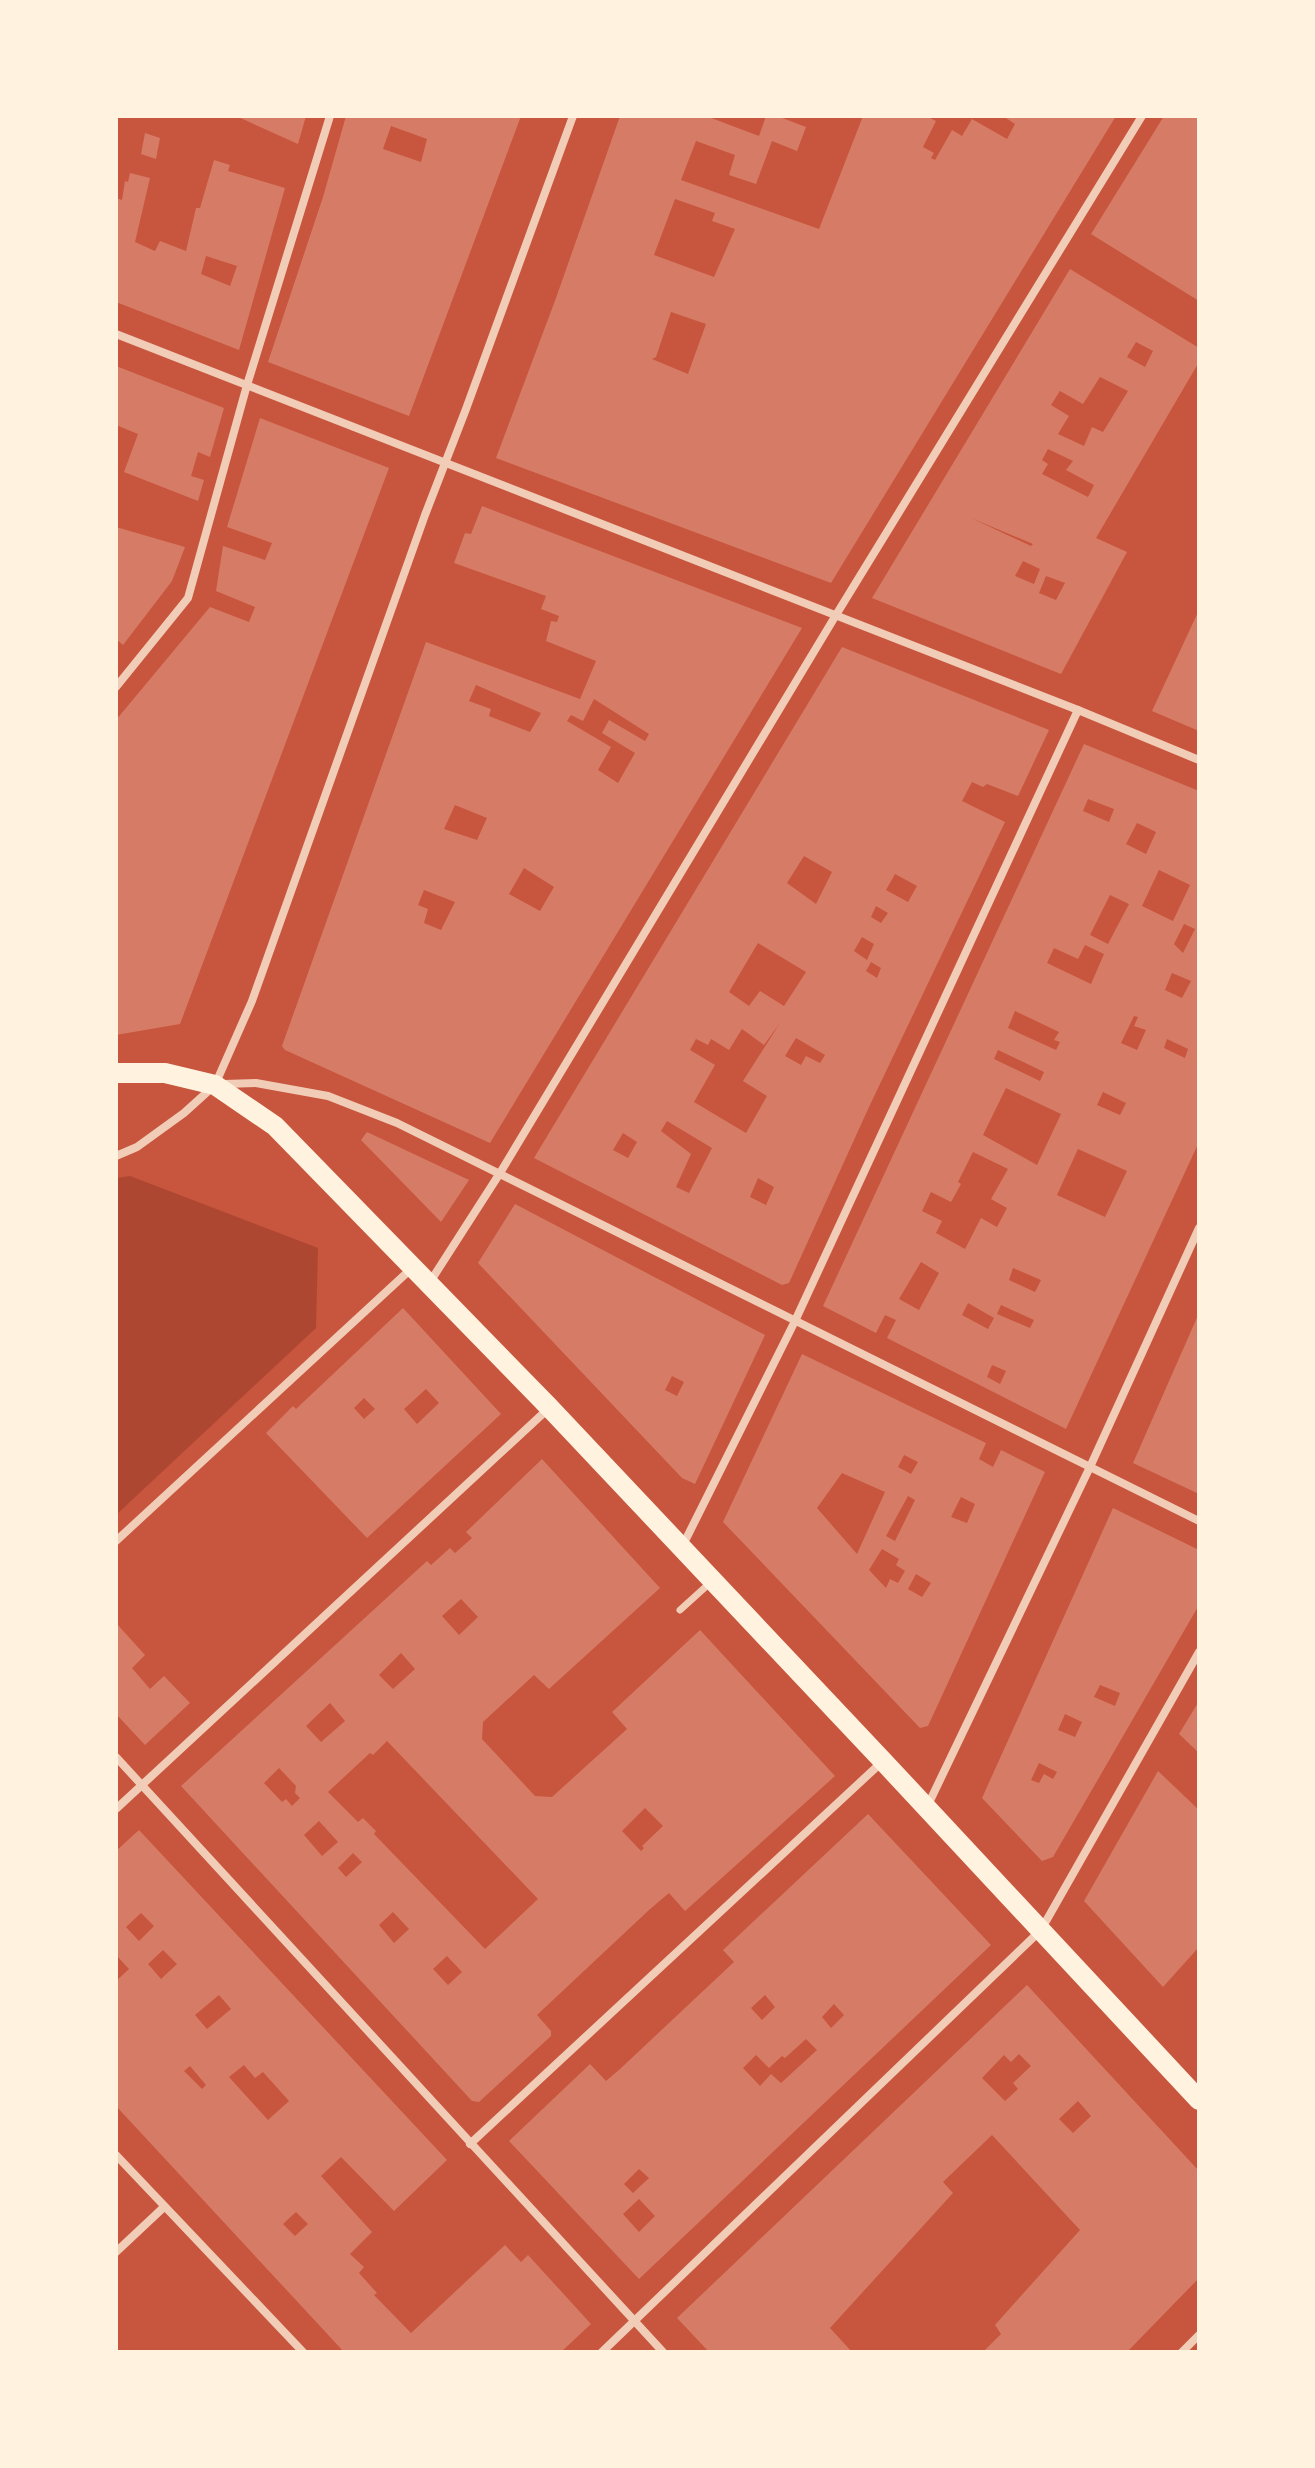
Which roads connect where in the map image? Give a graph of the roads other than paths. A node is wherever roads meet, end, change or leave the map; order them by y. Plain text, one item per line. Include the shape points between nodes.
1 (330, 116) edge
2 (573, 116) edge
3 (1142, 116) edge
4 (116, 334) edge
5 (247, 385) junction
6 (445, 463) junction
7 (836, 615) junction
8 (116, 687) edge
9 (1078, 710) junction
10 (1199, 760) edge
11 (116, 1073) edge
12 (215, 1085) junction
13 (116, 1156) edge
14 (500, 1173) junction
15 (1199, 1228) edge
16 (414, 1266) junction
17 (429, 1282) junction
18 (795, 1321) junction
19 (549, 1407) junction
20 (1090, 1467) junction
21 (1199, 1521) edge
22 (116, 1541) edge
23 (682, 1548) junction
24 (712, 1581) junction
25 (680, 1610) dead end
26 (1199, 1652) edge
27 (116, 1757) edge
28 (883, 1761) junction
29 (142, 1785) junction
30 (926, 1808) junction
31 (116, 1809) edge
32 (1041, 1930) junction
33 (1199, 2100) edge
34 (470, 2144) junction
35 (116, 2155) edge
36 (164, 2207) junction
37 (116, 2252) edge
38 (635, 2321) junction
39 (1199, 2335) edge
40 (303, 2352) edge
41 (602, 2352) edge
42 (663, 2352) edge
43 (1182, 2352) edge

1 - 5 street
2 - 6 street
3 - 7 street
4 - 5 street
5 - 6 street
5 - 8 street via 188,598
6 - 7 street
6 - 12 street via 252,1001
7 - 9 street
7 - 14 street
9 - 10 street
9 - 18 street
11 - 12 main road via 165,1073
12 - 13 street via 137,1147
12 - 14 street via 256,1083 328,1096
12 - 16 main road via 275,1126
14 - 17 street
14 - 18 street
15 - 20 street
16 - 17 main road
16 - 22 street
17 - 19 main road
18 - 20 street
18 - 23 street
19 - 23 main road
19 - 29 street
20 - 21 street
20 - 30 street
23 - 24 main road
24 - 25 street
24 - 28 main road
26 - 32 street
27 - 29 street
28 - 30 main road
28 - 34 street
29 - 31 street
29 - 34 street
30 - 32 main road
32 - 33 main road
32 - 38 street
34 - 38 street
35 - 36 street
36 - 37 street
36 - 40 street
38 - 41 street
38 - 42 street
39 - 43 street

